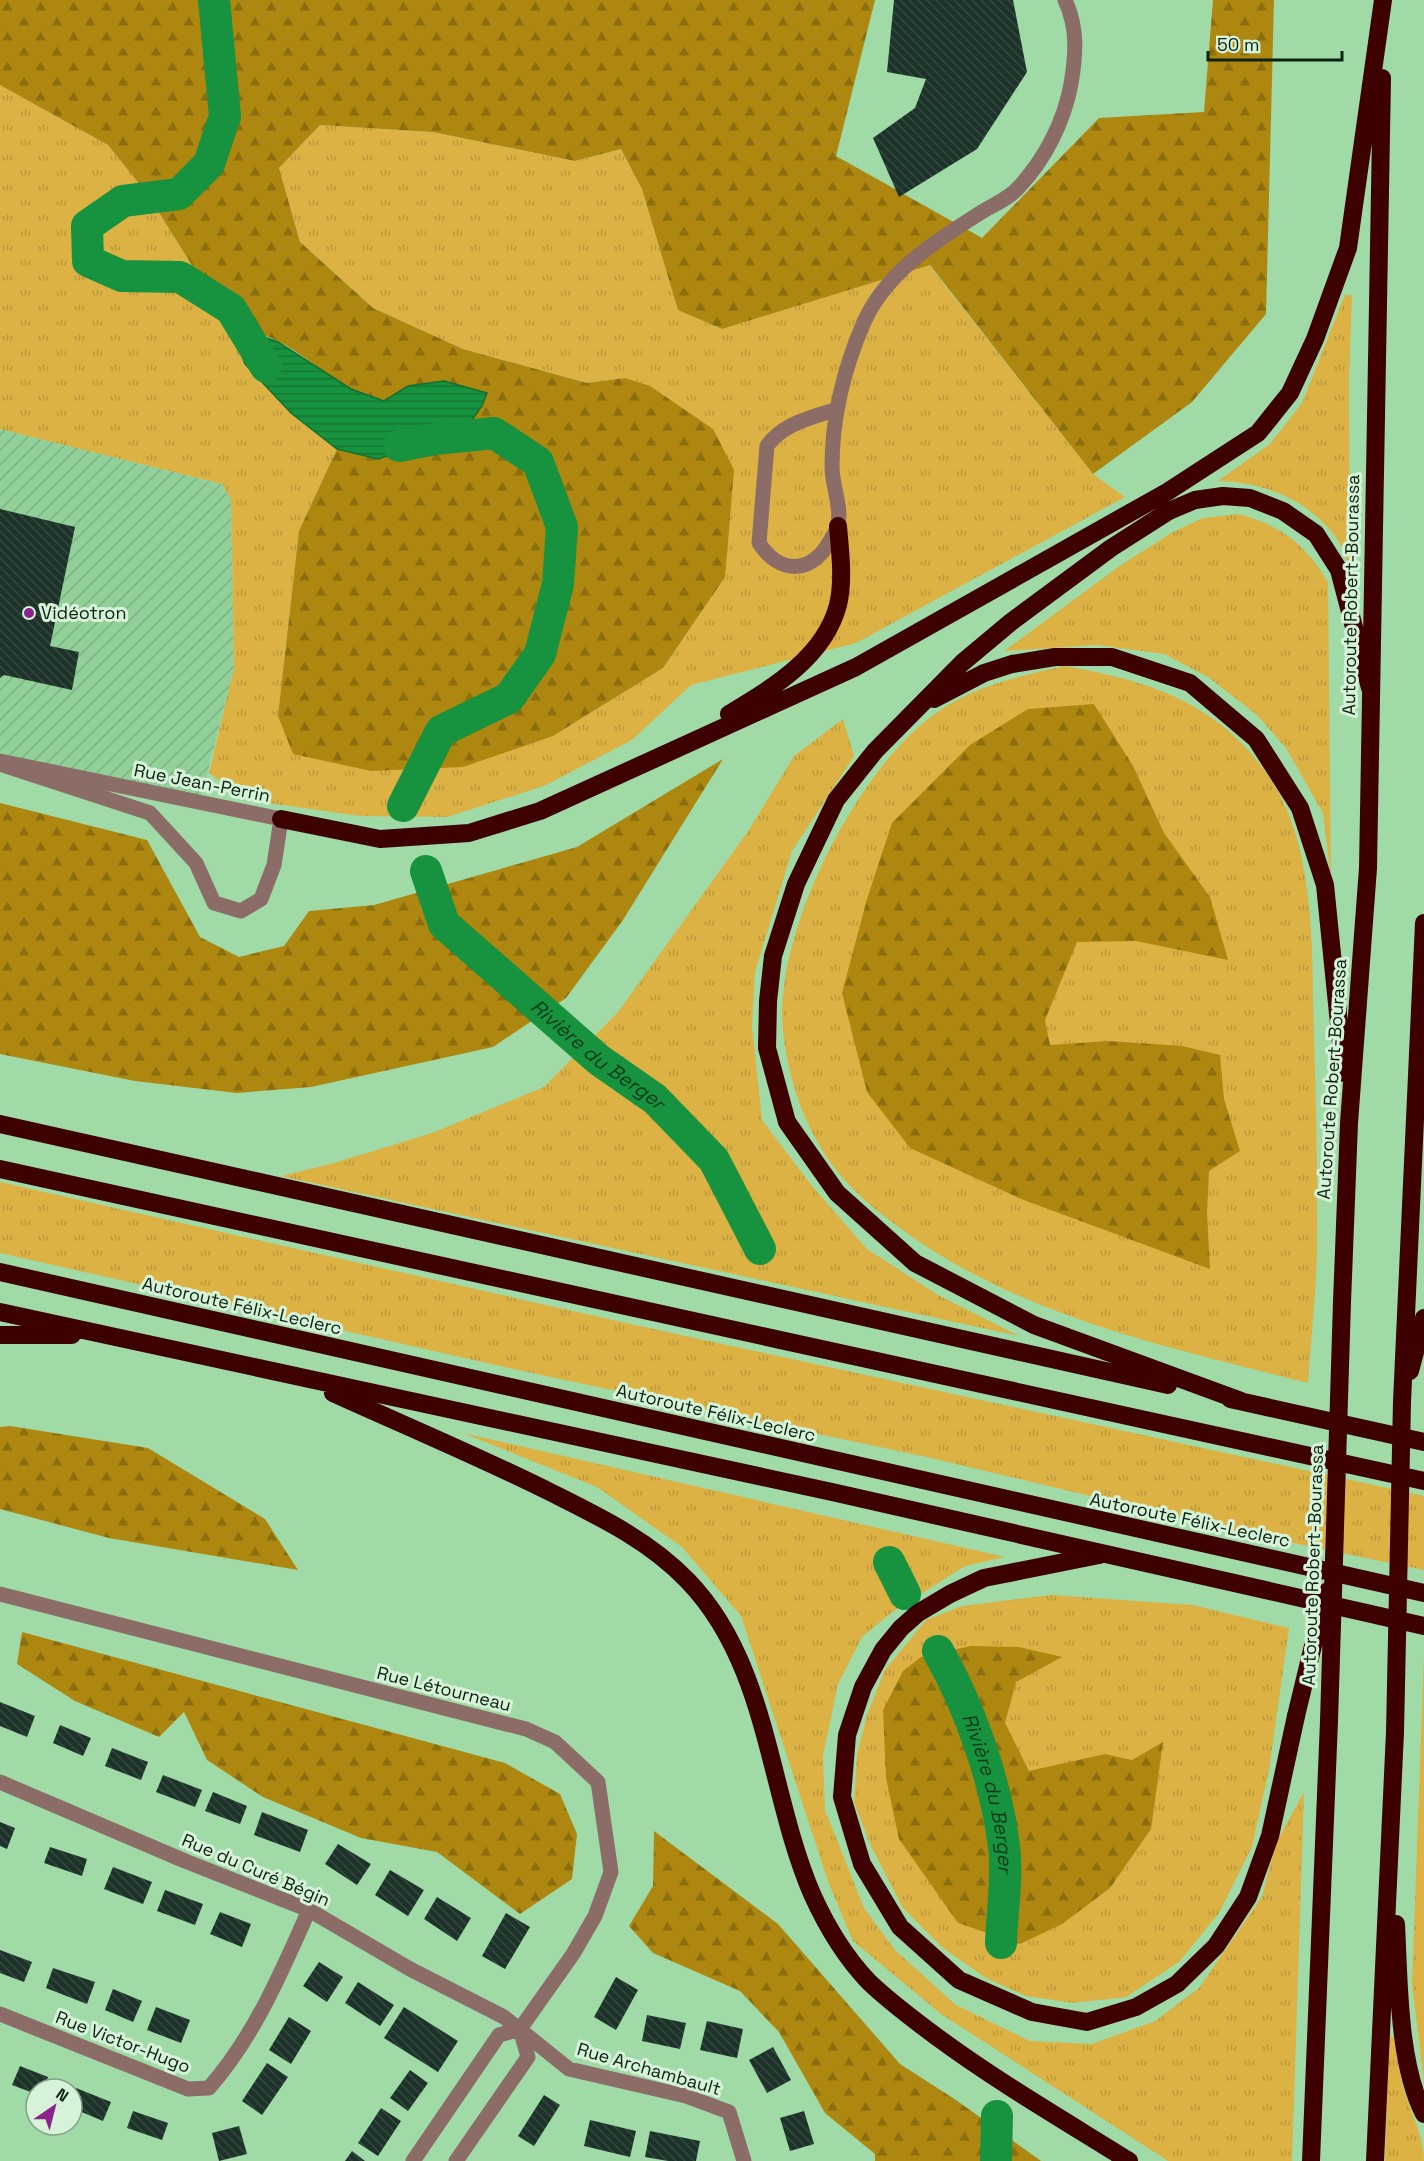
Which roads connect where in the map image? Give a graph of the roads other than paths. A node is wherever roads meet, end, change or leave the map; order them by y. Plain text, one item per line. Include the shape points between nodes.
1 (1065, 0) edge
2 (1384, 0) edge
3 (837, 409) junction
4 (838, 526) junction
5 (1370, 688) junction
6 (916, 709) junction
7 (0, 763) edge
8 (640, 765) junction
9 (281, 819) junction
10 (1424, 923) edge
11 (1349, 1123) junction
12 (0, 1124) edge
13 (0, 1169) edge
14 (0, 1272) edge
15 (0, 1312) edge
16 (1424, 1318) edge
17 (0, 1335) edge
18 (107, 1335) junction
19 (299, 1378) junction
20 (1241, 1401) junction
21 (1402, 1402) junction
22 (1424, 1442) edge
23 (1424, 1481) edge
24 (1336, 1550) junction
25 (1105, 1553) junction
26 (1424, 1593) edge
27 (0, 1594) edge
28 (1424, 1626) edge
29 (0, 1782) edge
30 (1391, 1812) junction
31 (309, 1910) junction
32 (0, 2014) edge
33 (520, 2029) junction
34 (1424, 2114) edge
35 (413, 2161) edge
36 (456, 2161) edge
37 (744, 2161) edge
38 (1129, 2161) edge
39 (1311, 2161) edge
40 (1375, 2161) edge

1 - 3 street via 1073,18 1076,56 1067,108 1045,153 1018,189 937,240 886,285 847,365
2 - 5 highway, Autoroute Robert-Bourassa
2 - 8 highway via 1348,248 1316,339 1290,393 1258,433 1167,492 856,667
3 - 4 street via 832,467
3 - 4 street via 788,426 774,435 767,446 759,543 779,565 795,567 810,562 825,550
4 - 8 highway via 838,603 831,626 794,672
5 - 6 highway via 1348,595 1326,546 1302,523 1276,507 1250,498 1223,496 1195,500 1169,512 1111,548 1011,622
5 - 11 highway, Autoroute Robert-Bourassa via 1368,868
6 - 11 highway via 984,673 1012,664 1055,657 1112,657 1190,683 1256,739 1300,808 1325,885
6 - 20 highway via 875,751 836,800 796,884 773,956 767,1048 787,1122 837,1193 915,1263 1034,1326
7 - 9 street, Rue Jean-Perrin
7 - 9 street, Rue Jean-Perrin via 150,813 196,863 214,903 241,911 261,899 274,865
8 - 9 highway via 540,811 469,833 380,839
10 - 21 highway
11 - 24 highway, Autoroute Robert-Bourassa, bridge
12 - 20 highway
13 - 23 highway
14 - 26 highway, Autoroute Félix-Leclerc
15 - 18 highway
16 - 21 highway
17 - 18 highway
18 - 19 highway
19 - 25 highway
19 - 38 highway via 507,1470 660,1553 713,1612 743,1666 812,1893 835,1938 869,1981 964,2057
20 - 22 highway
21 - 30 highway, bridge
24 - 25 highway, bridge via 1270,1836 1248,1897 1216,1946 1177,1984 1136,2007 1087,2022 1032,2012 959,1980 900,1927 862,1864 842,1797 847,1736 862,1687 901,1628 918,1613 984,1578
24 - 39 highway, Autoroute Robert-Bourassa, bridge
25 - 28 highway
27 - 33 street, Rue Létourneau via 526,1729 555,1742 598,1782 611,1872 595,1916 573,1954
29 - 31 street, Rue du Curé Bégin
30 - 34 highway via 1400,2002 1412,2091
30 - 40 highway
31 - 32 street, Rue Victor-Hugo via 274,1989 234,2059 209,2088 188,2089
31 - 33 street, Rue du Curé Bégin
33 - 35 street via 499,2035
33 - 36 street via 528,2056
33 - 37 street, Rue Archambault via 569,2069 686,2096 729,2112

